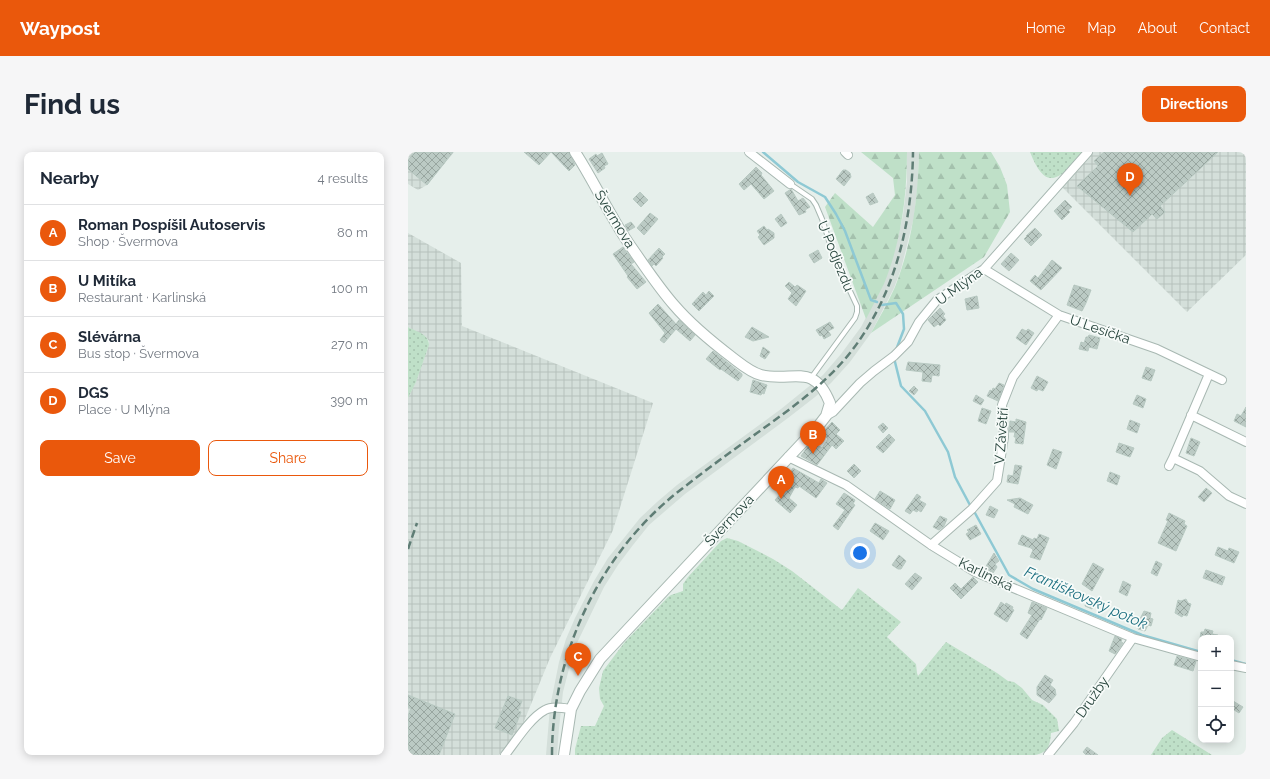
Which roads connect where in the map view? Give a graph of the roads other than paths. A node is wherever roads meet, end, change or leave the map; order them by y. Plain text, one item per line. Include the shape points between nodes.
1 (575, 152) edge
2 (750, 152) edge
3 (1088, 152) edge
4 (790, 184) joint
5 (984, 269) junction
6 (1059, 315) junction
7 (1209, 374) junction
8 (811, 378) junction
9 (1222, 380) dead end
10 (1190, 415) junction
11 (826, 416) junction
12 (1246, 442) edge
13 (788, 457) junction
14 (1173, 458) junction
15 (1169, 466) dead end
16 (1246, 504) edge
17 (931, 545) junction
18 (1133, 638) junction
19 (1198, 656) edge
20 (1234, 665) edge
21 (1246, 668) edge
22 (571, 709) junction
23 (505, 755) edge
24 (564, 755) edge
25 (1048, 755) edge

1 - 8 street, Švermova via 616,225 648,272 674,305 714,344 747,369 760,375
2 - 4 street, U Podjezdu
3 - 5 street, U Mlýna
4 - 8 lane, U Podjezdu via 816,206 835,259 857,306 855,318
5 - 6 street, U Lesíčka
5 - 11 street, U Mlýna via 937,300 919,322 908,342
6 - 7 street, U Lesíčka via 1157,349
6 - 17 street, V Závětří via 1013,377 1002,405 1004,437 997,481 972,509
7 - 9 street, U Lesíčka
7 - 10 street
8 - 11 street via 822,387 830,403
10 - 12 street
10 - 14 street
11 - 13 street, Švermova
13 - 17 street, Karlinská via 846,485
13 - 22 street, Švermova via 600,659
14 - 15 street
14 - 16 street via 1200,471 1229,496
17 - 18 street, Karlinská via 975,572
18 - 19 street, Karlinská
18 - 25 street, Družby via 1074,723
20 - 21 street
22 - 23 street via 546,710 535,718
22 - 24 street, Švermova

